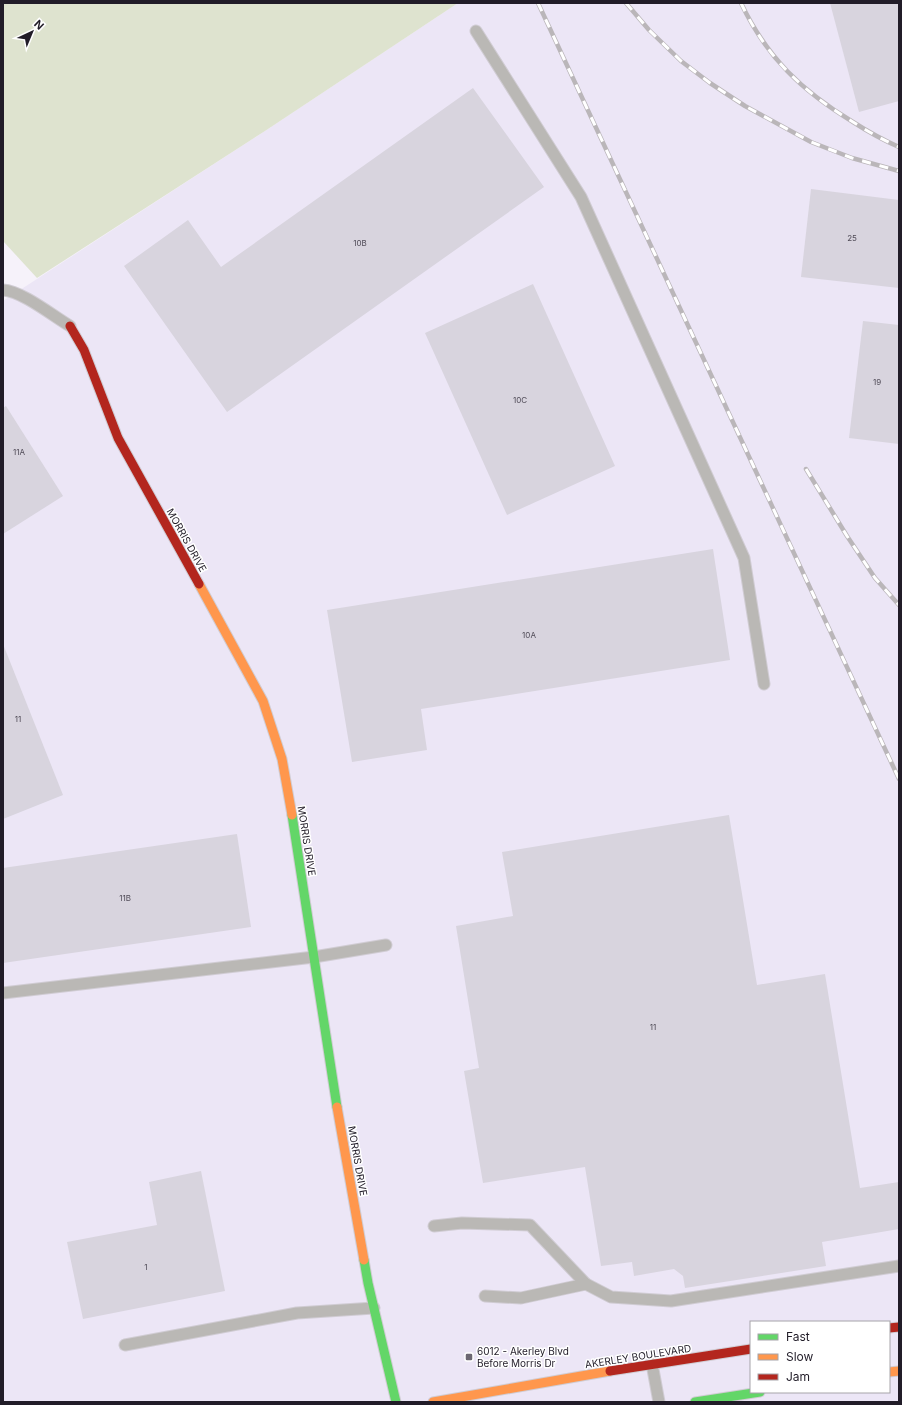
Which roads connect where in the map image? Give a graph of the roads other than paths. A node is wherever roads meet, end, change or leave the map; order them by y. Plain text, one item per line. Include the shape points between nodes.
1 (476, 31) dead end
2 (3, 290) edge
3 (70, 326) joint
4 (764, 684) dead end
5 (386, 945) dead end
6 (314, 957) junction
7 (3, 993) edge
8 (434, 1226) dead end
9 (899, 1266) edge
10 (586, 1284) junction
11 (485, 1296) dead end
12 (374, 1308) junction
13 (125, 1345) dead end
14 (750, 1349) edge
15 (652, 1364) junction
16 (754, 1393) edge
17 (396, 1402) edge
18 (433, 1402) edge
19 (659, 1402) edge
20 (695, 1402) edge

1 - 4 lane via 580,197 744,558
2 - 3 lane via 39,306
3 - 6 street, MORRIS DRIVE via 84,350 118,438 263,701 287,783
5 - 6 lane
6 - 7 lane
6 - 12 street, MORRIS DRIVE via 337,1104
8 - 10 lane via 462,1223 530,1225
9 - 10 lane via 671,1301 611,1297
10 - 11 lane via 522,1298
12 - 13 lane via 297,1313
12 - 17 street, MORRIS DRIVE
14 - 15 street, AKERLEY BOULEVARD
15 - 18 street, AKERLEY BOULEVARD
15 - 19 lane
16 - 20 street

